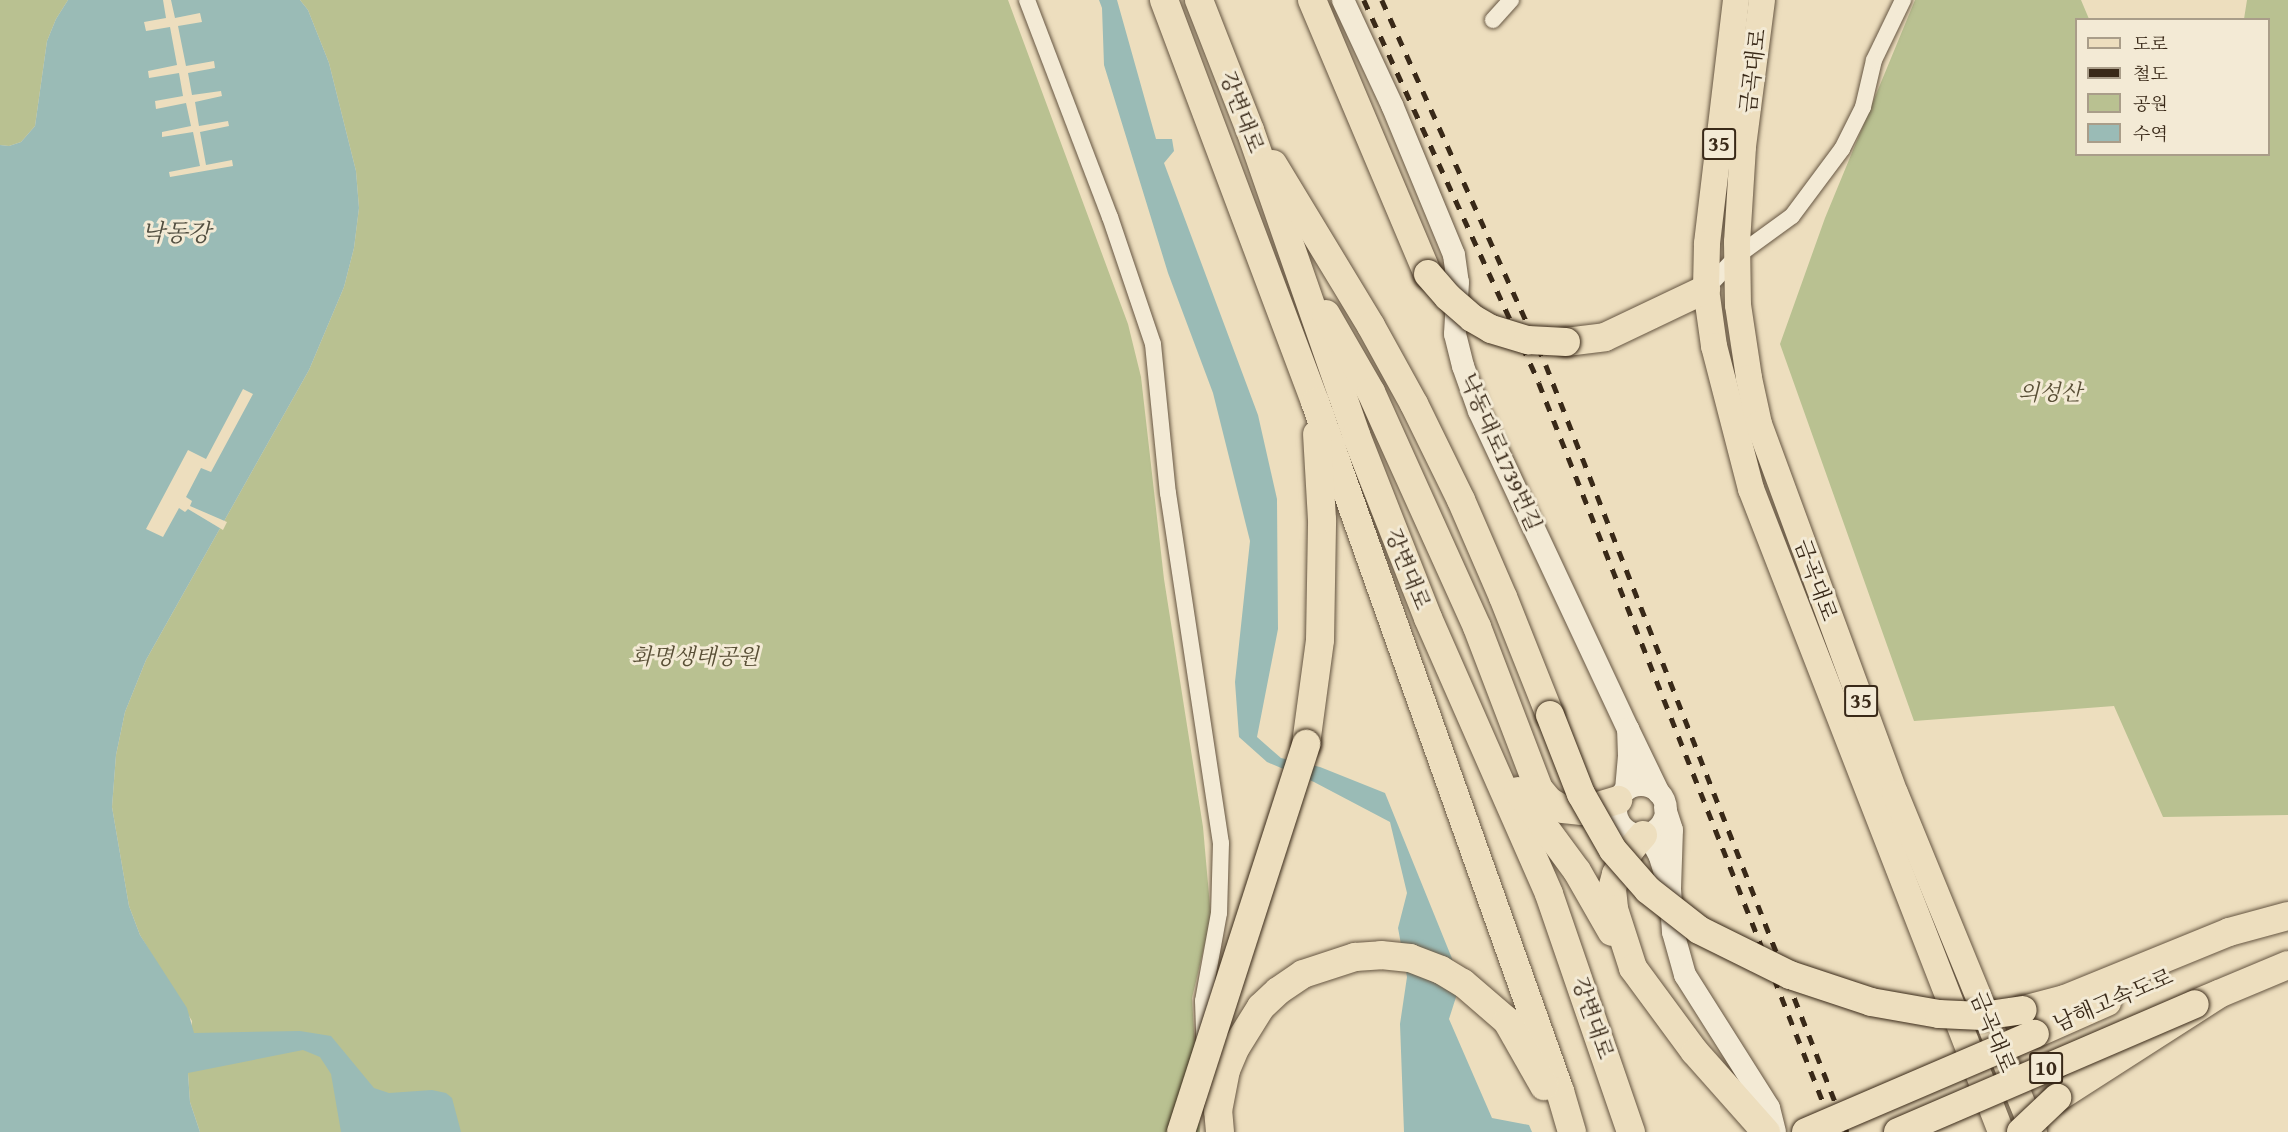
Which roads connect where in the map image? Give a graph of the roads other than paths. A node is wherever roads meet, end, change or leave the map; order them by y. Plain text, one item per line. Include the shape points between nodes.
1 (1027, 0) edge
2 (1164, 0) edge
3 (1199, 0) edge
4 (1312, 0) edge
5 (1343, 0) edge
6 (1511, 0) edge
7 (1736, 0) edge
8 (1762, 0) edge
9 (1904, 0) edge
10 (1492, 20) dead end
11 (1250, 130) junction
12 (1737, 256) junction
13 (1301, 278) junction
14 (1706, 289) junction
15 (1315, 402) junction
16 (1474, 726) junction
17 (1628, 729) junction
18 (1622, 795) junction
19 (1662, 801) junction
20 (1646, 834) junction
21 (1670, 889) junction
22 (2288, 916) edge
23 (2288, 924) edge
24 (2288, 965) edge
25 (1633, 968) junction
26 (2203, 1002) junction
27 (2029, 1022) junction
28 (1181, 1132) edge
29 (1206, 1132) edge
30 (1220, 1132) edge
31 (1571, 1132) edge
32 (1631, 1132) edge
33 (1766, 1132) edge
34 (1775, 1132) edge
35 (1806, 1132) edge
36 (1898, 1132) edge
37 (2001, 1132) edge
38 (2021, 1132) edge
39 (2034, 1132) edge

1 - 29 street via 1110,216 1153,344 1168,493 1221,843 1219,913 1203,1001
2 - 15 highway, 강변대로
3 - 11 highway, 강변대로
4 - 14 highway, bridge via 1428,274 1464,311 1491,329 1528,340 1566,342 1605,338
5 - 17 street, 낙동대로1739번길 via 1392,105 1454,255 1458,282 1455,333 1479,411
6 - 10 street
7 - 14 main road, 금곡대로 / 35 via 1707,244
8 - 12 main road, 금곡대로 / 35 via 1743,147
9 - 12 street via 1874,60 1863,107 1842,149 1792,216
11 - 13 highway, 강변대로
11 - 27 highway, bridge via 1295,197 1414,404 1503,597 1581,794 1613,850 1648,890 1699,930 1790,975 1871,1002 1939,1014
12 - 14 street
12 - 39 main road, 금곡대로 / 35 via 1738,305 1759,424 1895,793
13 - 16 highway, 강변대로 via 1356,435
13 - 18 highway via 1339,333 1379,410 1477,627 1539,789 1563,809 1582,811
14 - 37 main road, 금곡대로 / 35 via 1714,346 1750,489
15 - 28 highway, bridge via 1322,520 1320,629 1306,744
15 - 31 highway, 강변대로 via 1560,1091
16 - 25 highway via 1539,823 1577,871
16 - 32 highway, 강변대로 via 1549,894
17 - 18 street via 1629,756
17 - 19 street, 낙동대로1739번길
18 - 19 street via 1636,785 1644,785
18 - 20 street via 1616,811 1621,825 1633,834
19 - 20 street via 1661,824
19 - 21 street, 낙동대로1739번길 via 1672,830
20 - 21 street via 1660,857
20 - 25 highway via 1631,849 1616,874 1612,890 1614,909
21 - 34 street via 1673,932 1685,975 1769,1108
22 - 27 highway via 2229,932 2066,999
23 - 27 highway, 남해고속도로 via 2193,965
24 - 26 highway, 남해고속도로
25 - 33 highway via 1695,1052
26 - 36 highway, 남해고속도로 / 10, bridge
26 - 38 highway, bridge via 2057,1098
27 - 35 highway, 남해고속도로 / 10, bridge
30 - 31 highway via 1221,1091 1236,1047 1261,1007 1303,974 1355,957 1381,955 1410,958 1441,970 1484,1000 1506,1021

